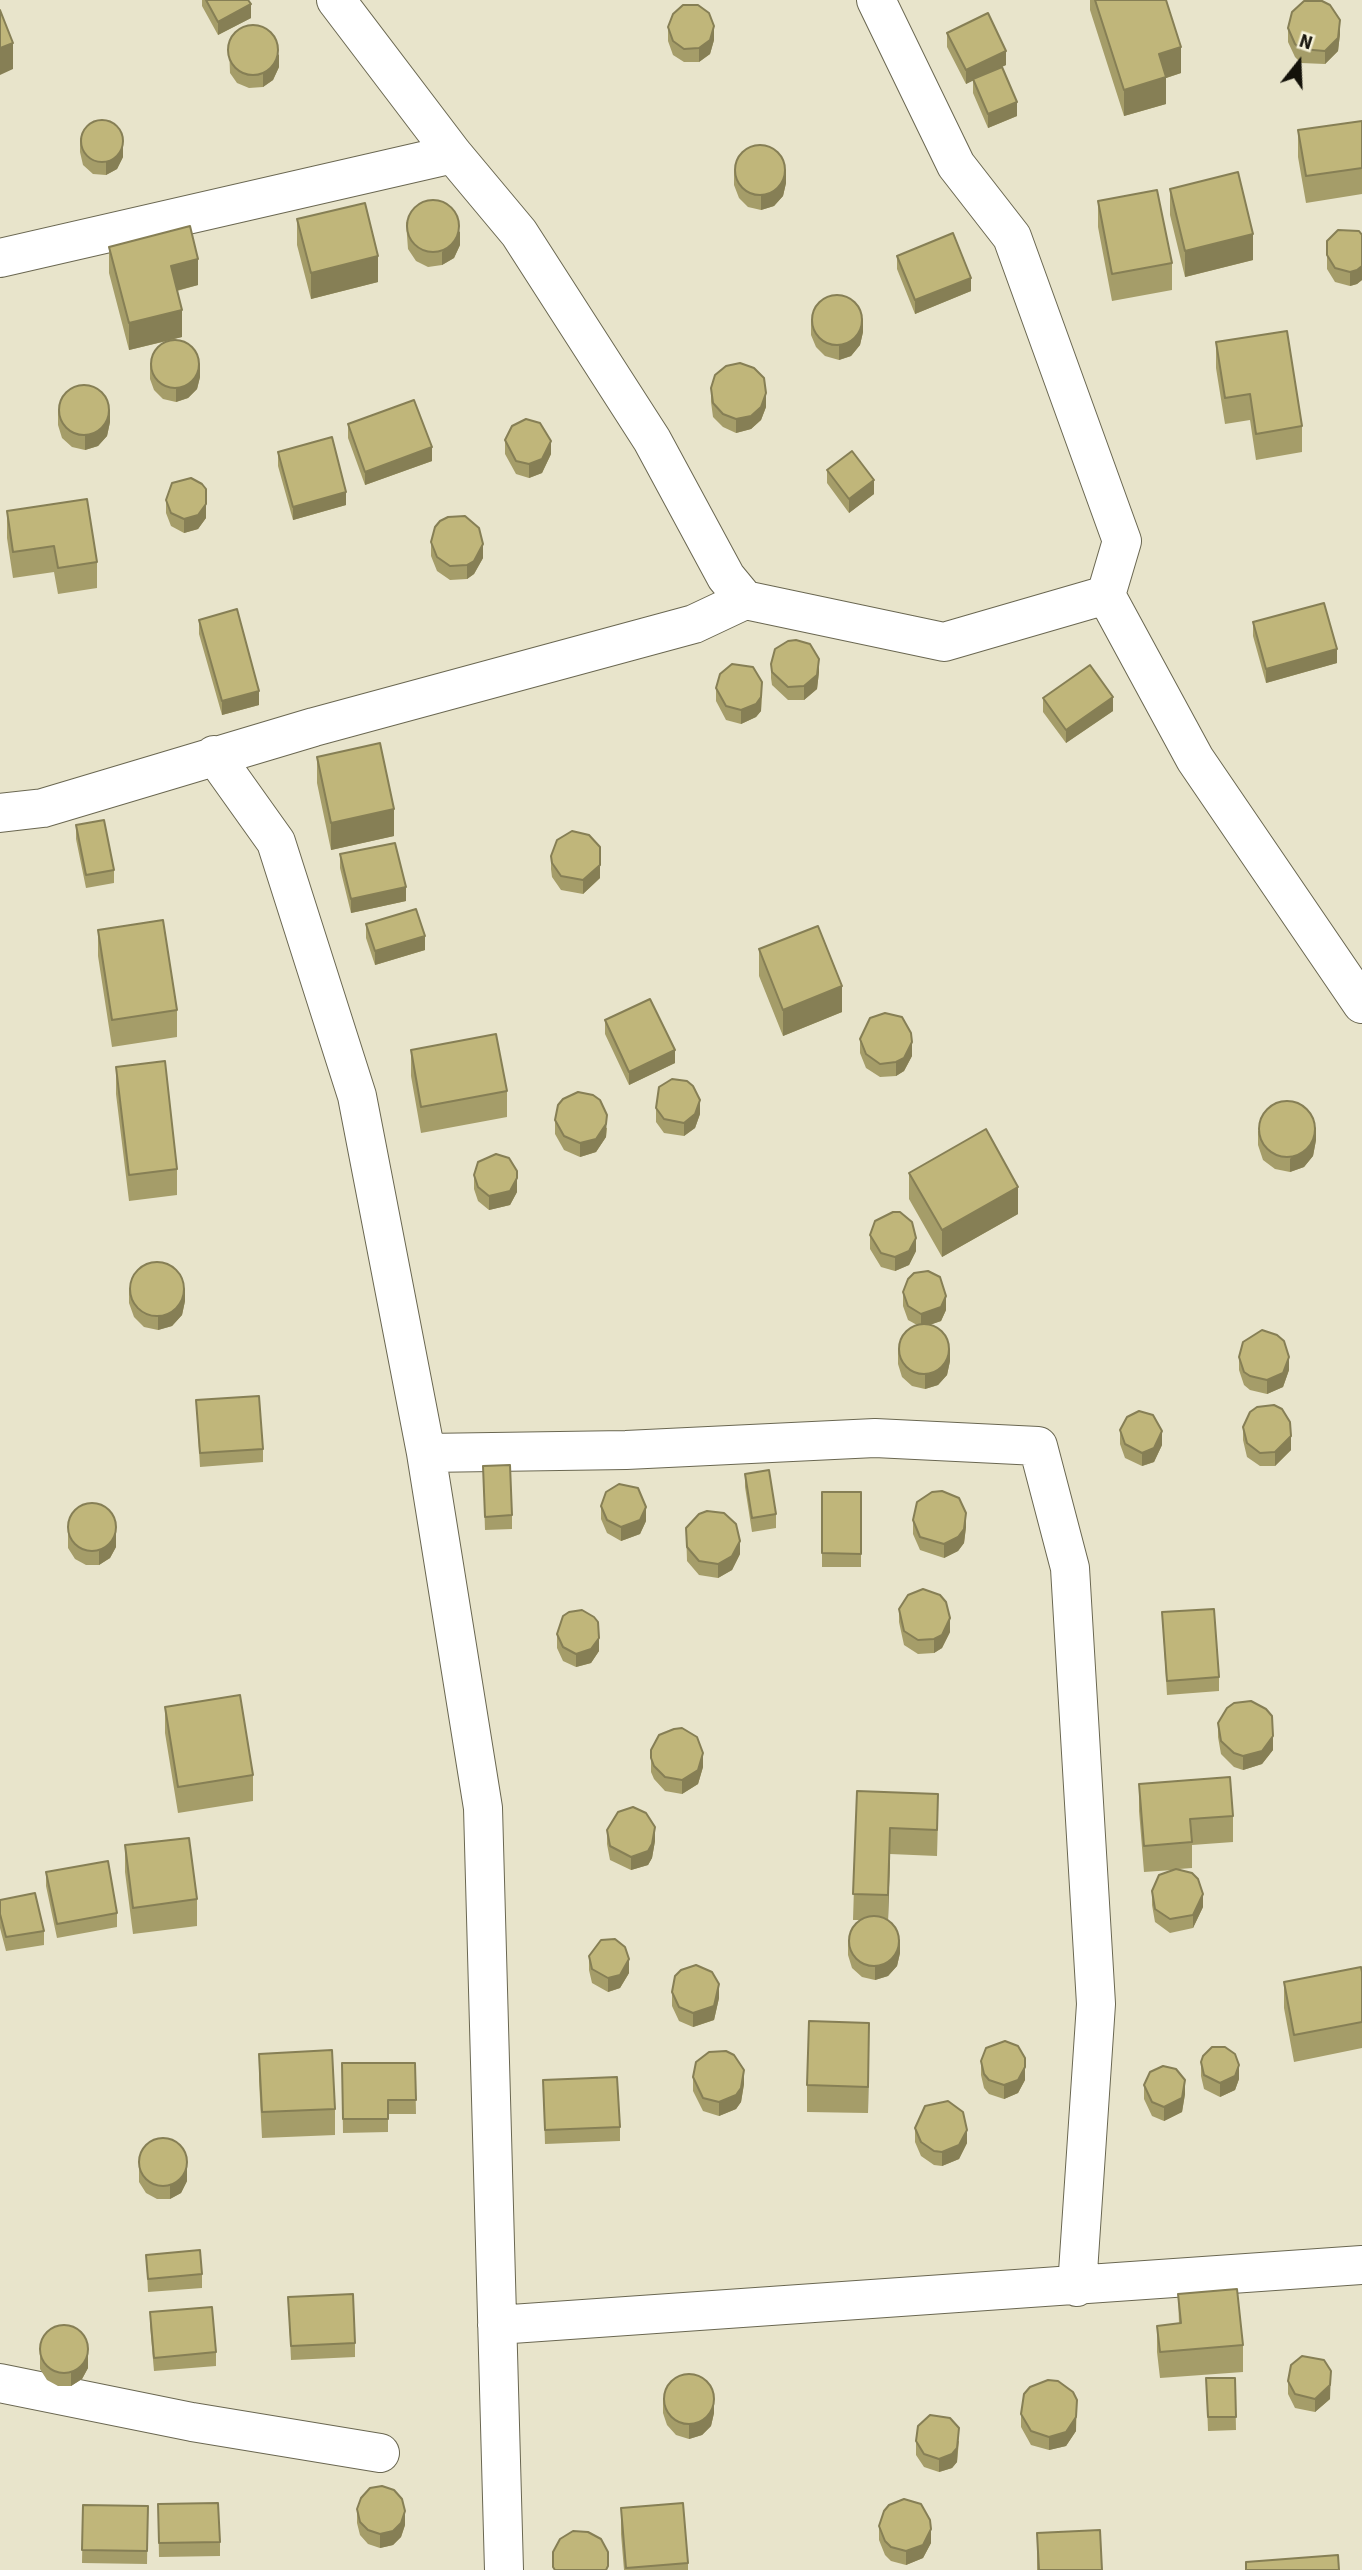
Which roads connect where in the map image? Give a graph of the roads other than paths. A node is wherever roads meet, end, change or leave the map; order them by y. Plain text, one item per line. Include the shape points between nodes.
1 (336, 0) edge
2 (876, 0) edge
3 (453, 154) junction
4 (0, 258) edge
5 (1106, 595) junction
6 (745, 600) junction
7 (214, 755) junction
8 (0, 813) edge
9 (1362, 1004) edge
10 (426, 1453) junction
11 (1362, 2265) edge
12 (1077, 2287) junction
13 (497, 2325) junction
14 (0, 2383) edge
15 (380, 2453) dead end
16 (504, 2570) edge

1 - 3 street
2 - 5 street via 956,165 1012,237 1122,541
3 - 4 street
3 - 6 street via 519,233 652,440 726,577
5 - 6 street via 944,642
5 - 9 street via 1195,759
6 - 7 street via 694,624
7 - 8 street via 43,808
7 - 10 street via 276,842 357,1096
10 - 12 street via 626,1451 876,1437 1038,1446 1070,1567 1096,2004
10 - 13 street via 483,1808
11 - 12 street
12 - 13 street
13 - 16 street
14 - 15 street via 192,2422

